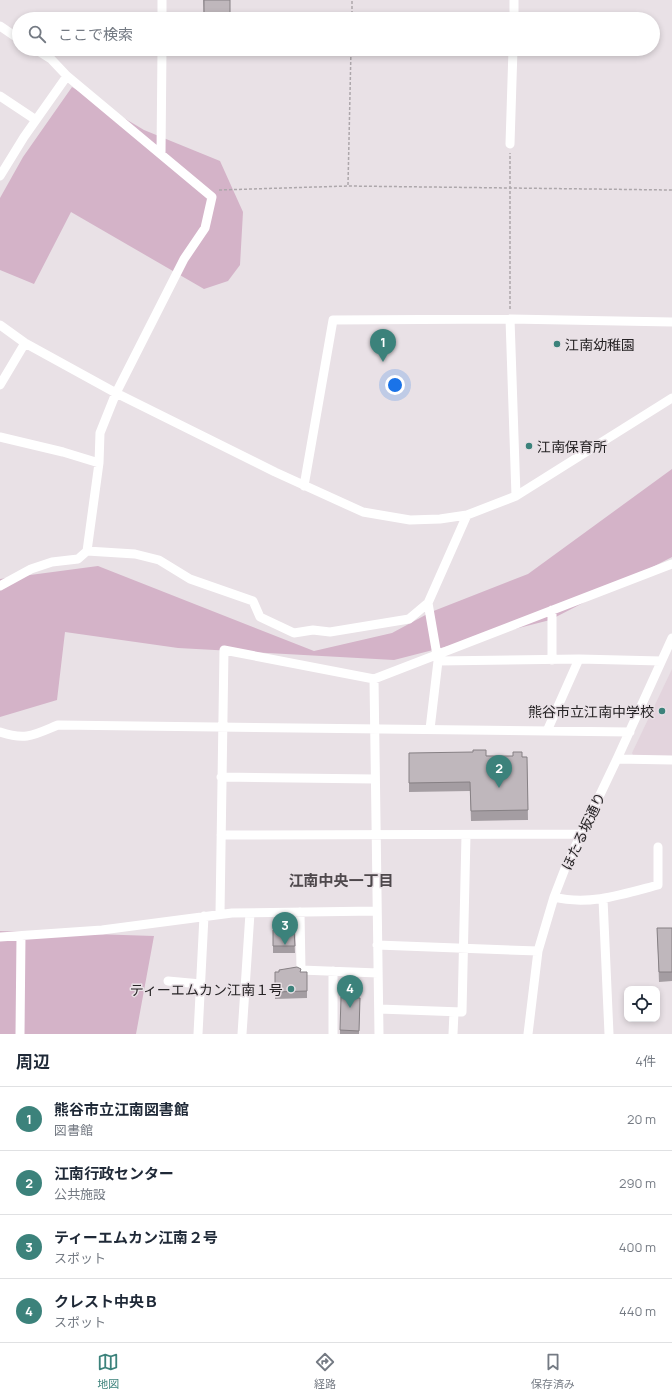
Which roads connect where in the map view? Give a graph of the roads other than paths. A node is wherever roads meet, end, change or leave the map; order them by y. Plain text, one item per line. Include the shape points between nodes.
1 (162, 0) edge
2 (514, 0) edge
3 (162, 12) edge
4 (514, 12) edge
5 (0, 26) edge
6 (12, 34) edge
7 (45, 56) edge
8 (162, 56) edge
9 (513, 56) edge
10 (67, 76) junction
11 (0, 96) edge
12 (36, 120) junction
13 (510, 144) road end
14 (161, 154) junction
15 (0, 176) edge
16 (510, 319) junction
17 (672, 322) edge
18 (0, 325) edge
19 (25, 343) junction
20 (0, 385) edge
21 (116, 393) junction
22 (672, 398) edge
23 (0, 437) edge
24 (99, 463) junction
25 (304, 486) junction
26 (516, 496) junction
27 (467, 515) junction
28 (87, 551) junction
29 (672, 564) edge
30 (0, 586) edge
31 (428, 603) junction
32 (552, 610) junction
33 (672, 638) edge
34 (436, 658) junction
35 (579, 659) junction
36 (552, 660) junction
37 (661, 661) junction
38 (374, 679) junction
39 (222, 726) junction
40 (374, 729) junction
41 (430, 729) junction
42 (547, 731) junction
43 (0, 732) edge
44 (630, 732) junction
45 (617, 759) junction
46 (672, 760) edge
47 (221, 777) junction
48 (374, 779) junction
49 (466, 834) junction
50 (580, 834) junction
51 (221, 835) junction
52 (376, 835) junction
53 (658, 847) dead end
54 (554, 897) junction
55 (603, 899) junction
56 (377, 910) junction
57 (300, 912) junction
58 (250, 913) junction
59 (220, 914) junction
60 (204, 916) junction
61 (21, 936) junction
62 (0, 937) edge
63 (378, 945) junction
64 (463, 949) junction
65 (538, 951) junction
66 (333, 971) junction
67 (378, 973) junction
68 (168, 981) dead end
69 (200, 984) junction
70 (379, 1009) junction
71 (454, 1012) junction
72 (20, 1034) edge
73 (198, 1034) edge
74 (242, 1034) edge
75 (332, 1034) edge
76 (379, 1034) edge
77 (453, 1034) edge
78 (528, 1034) edge
79 (609, 1034) edge

1 - 3 street
2 - 4 street
5 - 6 street
7 - 10 street
8 - 14 street
9 - 13 street
10 - 12 street
10 - 14 street
11 - 12 street
12 - 15 street
14 - 21 street via 212,197 205,228 184,259
16 - 17 street
16 - 25 street via 333,320
16 - 26 street
18 - 19 street
19 - 20 street
19 - 21 street
21 - 24 street via 100,433
21 - 25 street
22 - 26 street
23 - 24 street
24 - 28 street
25 - 27 street via 341,504 381,516 427,520
26 - 27 street
27 - 31 street
28 - 30 street via 78,559 52,562 31,569
28 - 31 street via 135,554 159,560 190,579 253,601 260,617 294,634 313,630 330,632 409,619
29 - 32 street
31 - 34 street
32 - 34 street
32 - 36 street
33 - 37 street, ほたる坂通り
34 - 36 street
34 - 38 street
34 - 41 street
35 - 36 street
35 - 37 street
35 - 42 street
37 - 44 street, ほたる坂通り
38 - 39 street via 224,650
38 - 40 street
39 - 40 street
39 - 43 street via 58,725 31,736 16,737
39 - 47 street
40 - 41 street
40 - 48 street
41 - 42 street
42 - 44 street
44 - 45 street, ほたる坂通り
45 - 46 street
45 - 50 street, ほたる坂通り
47 - 48 street
47 - 51 street
48 - 52 street
49 - 50 street
49 - 52 street
49 - 64 street
50 - 54 street, ほたる坂通り
51 - 52 street
51 - 59 street
52 - 56 street
53 - 55 street via 658,885
54 - 55 street via 565,900
54 - 65 street, ほたる坂通り
55 - 79 street
56 - 57 street
56 - 63 street
57 - 58 street
57 - 66 street via 301,970
58 - 59 street
58 - 74 street
59 - 60 street
60 - 61 street via 102,930
60 - 69 street
61 - 62 street
61 - 72 street
63 - 64 street
63 - 67 street
64 - 65 street
64 - 71 street via 462,1012
65 - 78 street, ほたる坂通り
66 - 67 street
66 - 75 street
67 - 70 street
68 - 69 street
69 - 73 street
70 - 71 street
70 - 76 street
71 - 77 street

